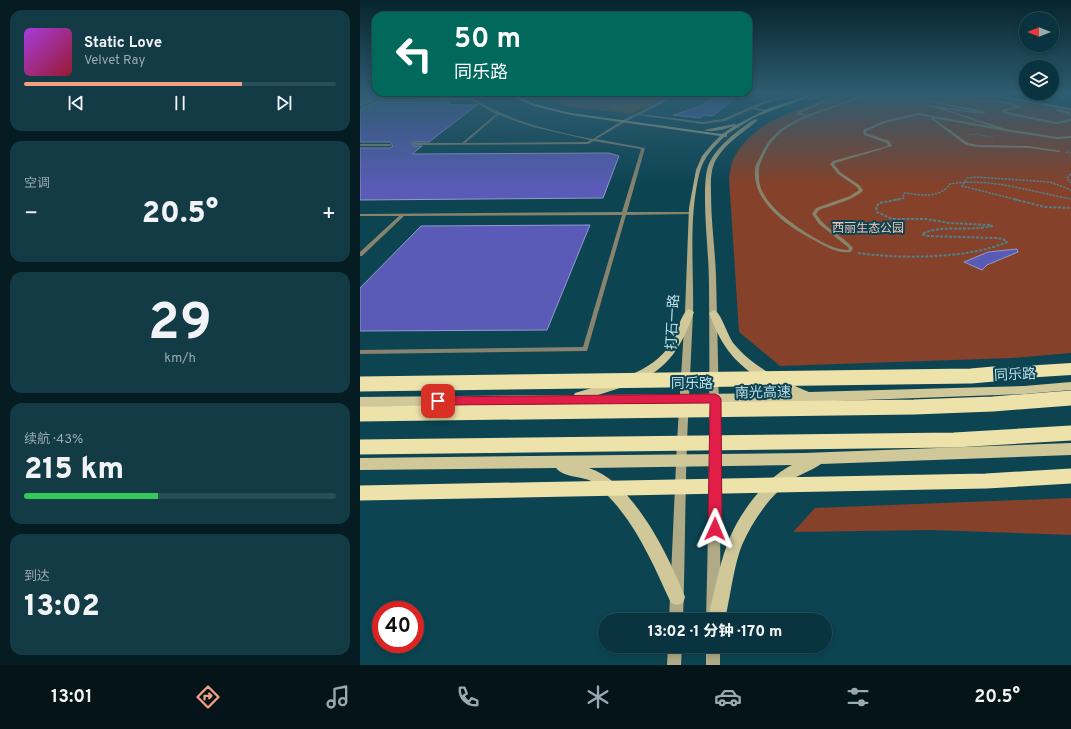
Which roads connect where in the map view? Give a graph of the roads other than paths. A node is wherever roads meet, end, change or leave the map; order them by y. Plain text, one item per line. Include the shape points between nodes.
1 (484, 125) edge
2 (533, 125) edge
3 (617, 125) edge
4 (651, 125) edge
5 (660, 125) edge
6 (733, 125) edge
7 (740, 125) edge
8 (748, 125) edge
9 (790, 125) edge
10 (878, 125) edge
11 (942, 125) edge
12 (977, 125) edge
13 (991, 125) edge
14 (704, 130) junction
15 (1005, 130) junction
16 (691, 131) junction
17 (730, 135) junction
18 (1071, 136) edge
19 (592, 140) junction
20 (415, 144) dead end
21 (462, 144) junction
22 (710, 144) junction
23 (360, 145) edge
24 (390, 145) dead end
25 (1059, 151) dead end
26 (624, 213) junction
27 (692, 213) junction
28 (360, 215) edge
29 (403, 215) junction
30 (360, 255) edge
31 (689, 312) junction
32 (714, 313) junction
33 (360, 352) edge
34 (1071, 369) edge
35 (360, 384) edge
36 (1071, 386) edge
37 (809, 397) junction
38 (1071, 398) edge
39 (684, 399) junction
40 (715, 399) junction
41 (564, 400) junction
42 (360, 402) edge
43 (360, 414) edge
44 (1071, 433) edge
45 (360, 447) edge
46 (1071, 449) edge
47 (830, 457) junction
48 (715, 460) junction
49 (682, 461) junction
50 (551, 462) junction
51 (360, 464) edge
52 (1071, 476) edge
53 (360, 493) edge
54 (677, 597) junction
55 (676, 613) edge
56 (713, 613) edge
57 (718, 613) edge
58 (675, 653) edge
59 (712, 653) edge
60 (674, 665) edge
61 (713, 665) edge

1 - 21 lane
2 - 19 lane
3 - 19 lane
4 - 16 main road
5 - 14 main road
6 - 14 main road
7 - 17 main road, 打石一路
8 - 17 main road, 打石一路
9 - 10 lane via 780,130 770,141 757,161 758,185 774,210 796,229 841,251 850,251 851,248 818,221 814,214 817,209 860,192 858,186 832,164 890,146 888,142 865,134 864,132
11 - 25 lane via 968,144
12 - 15 lane
13 - 15 lane
14 - 17 main road
15 - 18 lane via 1058,138
16 - 17 main road
16 - 22 main road via 700,134
17 - 22 main road, 打石一路
17 - 32 main road, 打石一路 via 709,172 708,219
19 - 21 lane via 588,144
19 - 26 lane via 643,148
20 - 21 lane
22 - 27 main road, 打石一路 via 696,175
23 - 24 lane
26 - 27 lane
26 - 29 lane
26 - 33 lane via 584,349
27 - 31 main road, 打石一路
28 - 29 lane
29 - 30 lane
31 - 39 main road, 打石一路
31 - 41 main road via 676,346 650,370 612,387
32 - 37 main road via 724,340 742,359 762,375
32 - 40 main road, 打石一路
34 - 35 highway, bridge via 972,376
36 - 37 main road, 同乐路
37 - 40 main road, 同乐路
38 - 43 highway, 南光高速, bridge via 988,404 841,408
39 - 40 main road, 同乐路
39 - 41 main road, 同乐路
39 - 49 main road, 打石一路
40 - 48 main road, 打石一路
41 - 42 main road, 同乐路
44 - 45 highway, bridge via 954,440
46 - 47 main road via 968,455
47 - 48 main road
47 - 57 main road via 803,465 786,476 766,493 753,511 735,544
48 - 49 main road
48 - 56 main road, 打石一路
49 - 50 main road
49 - 54 main road, 打石一路
50 - 51 main road
50 - 54 main road via 597,477 620,498 636,518
52 - 53 highway, bridge via 978,481
54 - 55 main road, 打石一路
58 - 60 main road
59 - 61 main road

